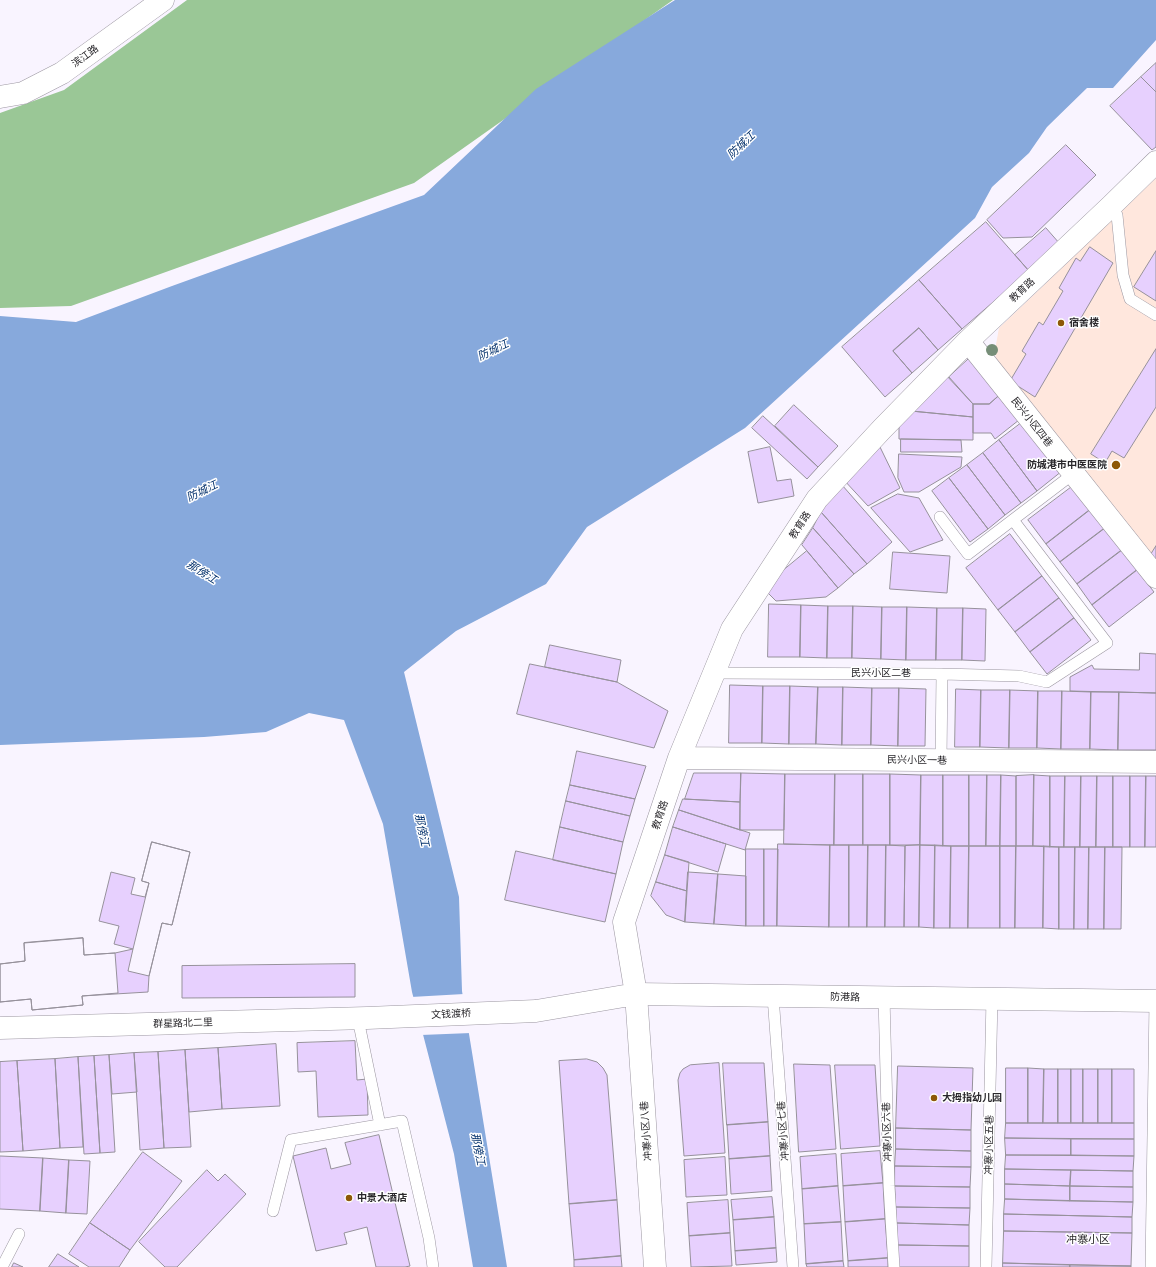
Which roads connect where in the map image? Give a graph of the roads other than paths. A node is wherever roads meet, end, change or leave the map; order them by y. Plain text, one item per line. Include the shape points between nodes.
1 (163, 0) edge
2 (0, 97) edge
3 (1156, 162) edge
4 (1111, 206) junction
5 (1156, 315) edge
6 (968, 341) junction
7 (1073, 474) junction
8 (940, 517) dead end
9 (1014, 520) junction
10 (1156, 577) edge
11 (714, 672) junction
12 (942, 674) junction
13 (678, 758) junction
14 (941, 760) junction
15 (1156, 762) edge
16 (636, 994) junction
17 (772, 996) junction
18 (884, 997) junction
19 (992, 998) junction
20 (1156, 1001) edge
21 (536, 1011) joint
22 (362, 1018) junction
23 (0, 1028) edge
24 (380, 1125) junction
25 (273, 1211) dead end
26 (19, 1234) dead end
27 (2, 1267) edge
28 (432, 1267) edge
29 (655, 1267) edge
30 (793, 1267) edge
31 (894, 1267) edge
32 (986, 1267) edge
33 (1151, 1267) edge

1 - 2 street, 滨江路 via 62,73 23,93
3 - 4 street, 教育路
4 - 5 lane via 1117,215 1123,276 1130,299
4 - 6 street, 教育路
6 - 7 street, 民兴小区四巷
6 - 11 street, 教育路 via 817,499 732,628
7 - 9 lane
7 - 10 street, 民兴小区四巷
8 - 9 lane via 968,554
9 - 12 lane, 民兴小区二巷 via 1107,643 1047,682 1019,676
11 - 12 lane, 民兴小区二巷
11 - 13 street, 教育路
12 - 14 lane
13 - 14 street, 民兴小区一巷
13 - 16 street, 教育路 via 624,922
14 - 15 street, 民兴小区一巷
16 - 17 street, 防港路
16 - 21 street, 防港路
16 - 29 street, 冲寨小区八巷
17 - 18 street, 防港路
17 - 30 lane, 冲寨小区七巷
18 - 19 street, 防港路
18 - 31 lane, 冲寨小区六巷
19 - 20 street, 防港路
19 - 32 lane, 冲寨小区五巷
20 - 33 lane
21 - 22 street, 文钱渡桥
22 - 23 street, 群星路北二里
22 - 24 lane
24 - 25 lane via 291,1140
24 - 28 lane via 402,1121
26 - 27 lane

